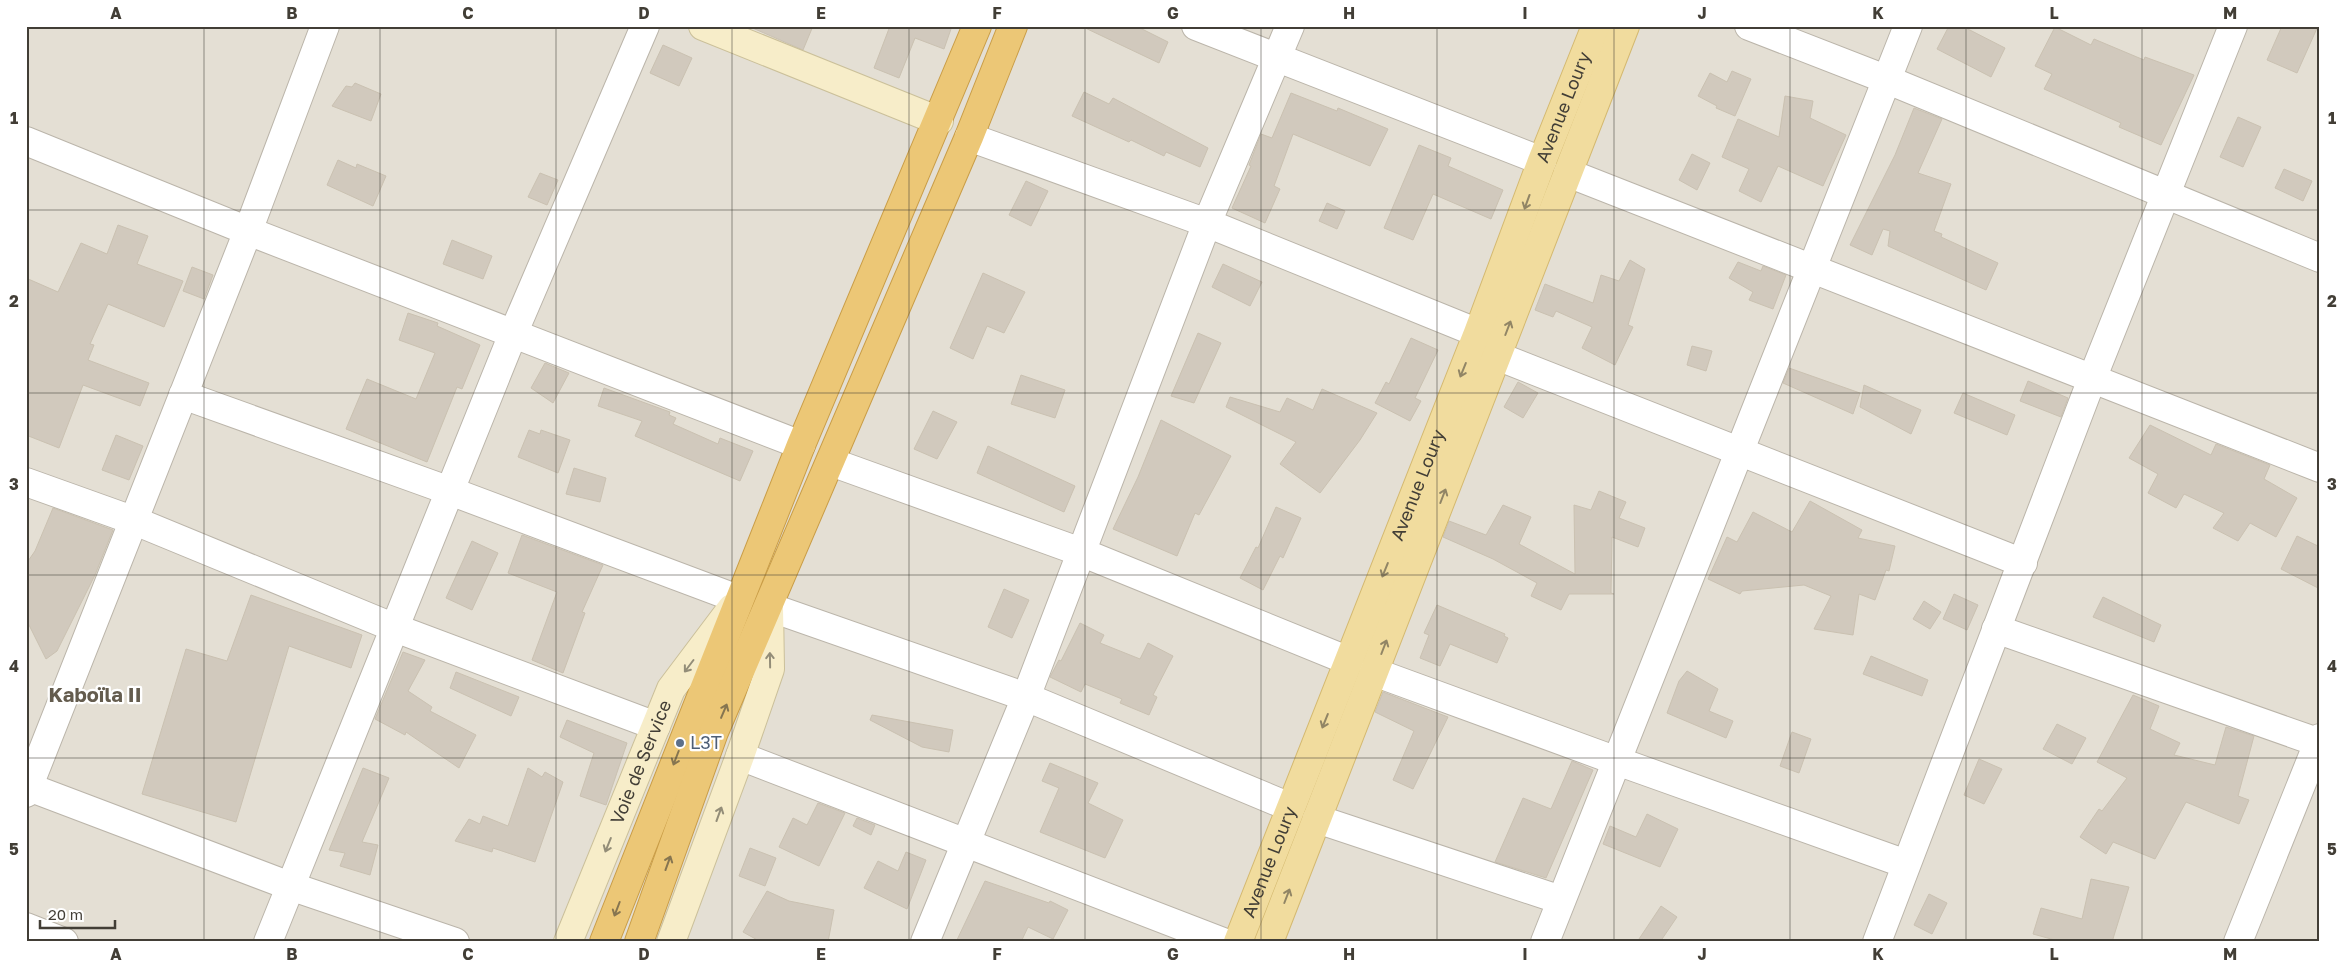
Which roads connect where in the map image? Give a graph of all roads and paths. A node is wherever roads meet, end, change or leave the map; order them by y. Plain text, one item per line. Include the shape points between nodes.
1 (325, 26) edge
2 (645, 26) edge
3 (703, 26) edge
4 (977, 26) edge
5 (1013, 26) edge
6 (1196, 26) edge
7 (1290, 26) edge
8 (1596, 26) edge
9 (1625, 26) edge
10 (1748, 26) edge
11 (1908, 26) edge
12 (2233, 26) edge
13 (1276, 59) junction
14 (1888, 80) junction
15 (939, 121) junction
16 (969, 137) junction
17 (26, 141) edge
18 (1542, 161) junction
19 (1568, 174) junction
20 (2166, 196) junction
21 (1207, 223) junction
22 (248, 231) junction
23 (2320, 258) edge
24 (1811, 268) junction
25 (1478, 332) junction
26 (513, 334) junction
27 (1497, 356) junction
28 (2092, 379) junction
29 (183, 395) junction
30 (801, 445) junction
31 (1740, 451) junction
32 (831, 462) junction
33 (2320, 468) edge
34 (26, 482) edge
35 (450, 491) junction
36 (135, 521) junction
37 (1081, 552) junction
38 (2023, 563) junction
39 (738, 598) junction
40 (769, 607) junction
41 (395, 628) junction
42 (1996, 630) junction
43 (1349, 661) junction
44 (1374, 672) junction
45 (1026, 697) junction
46 (656, 726) junction
47 (2319, 741) edge
48 (740, 756) junction
49 (1617, 762) junction
50 (27, 789) edge
51 (1290, 807) junction
52 (1317, 819) junction
53 (965, 843) junction
54 (1906, 864) junction
55 (290, 886) junction
56 (1561, 900) junction
57 (26, 927) edge
58 (64, 942) edge
59 (268, 942) edge
60 (455, 942) edge
61 (568, 942) edge
62 (604, 942) edge
63 (639, 942) edge
64 (671, 942) edge
65 (925, 942) edge
66 (1223, 942) edge
67 (1238, 942) edge
68 (1269, 942) edge
69 (1545, 942) edge
70 (1877, 942) edge
71 (2238, 942) edge

1 - 22 street
2 - 26 street
3 - 15 main road
4 - 15 highway
5 - 16 highway
6 - 13 street
7 - 13 street
8 - 18 main road, Avenue Loury
9 - 19 main road, Avenue Loury
10 - 14 street
11 - 14 street
12 - 20 street
13 - 18 street
13 - 21 street
14 - 20 street
14 - 24 street
15 - 30 highway
16 - 21 street
16 - 32 highway
17 - 22 street
18 -> 25 main road, Avenue Loury
19 - 24 street
27 -> 19 main road, Avenue Loury
20 - 23 street
20 - 28 street
21 - 25 street
21 - 37 street
22 - 26 street
22 - 29 street
24 - 28 street
24 - 31 street
25 -> 43 main road, Avenue Loury
26 - 30 street
26 - 35 street
27 - 31 street
44 -> 27 main road, Avenue Loury
28 - 33 street
28 - 38 street
29 - 35 street
29 - 36 street
30 - 39 highway
31 - 38 street
31 - 49 street
32 - 37 street
32 - 40 highway
34 - 36 street
35 - 39 street
35 - 41 street
36 - 41 street
36 - 50 street
37 - 43 street
37 - 45 street
38 - 42 street
39 -> 46 main road, Voie de Service via 671,689
39 -> 62 highway
40 - 45 street
48 -> 40 main road via 770,669
63 -> 40 highway via 714,732
41 - 46 street
41 - 55 street
42 - 47 street
42 - 54 street
43 -> 51 main road, Avenue Loury
44 - 49 street
44 - 52 main road, Avenue Loury
45 - 51 street
45 - 53 street
46 -> 61 main road, Voie de Service
47 - 71 street
48 - 53 street
64 -> 48 main road
49 - 54 street
49 - 56 street
50 - 55 street
51 - 67 main road, Avenue Loury
52 - 56 street
68 -> 52 main road, Avenue Loury
53 - 65 street
53 - 66 street
54 - 70 street
55 - 59 street
55 - 60 street
56 - 69 street
57 - 58 street

